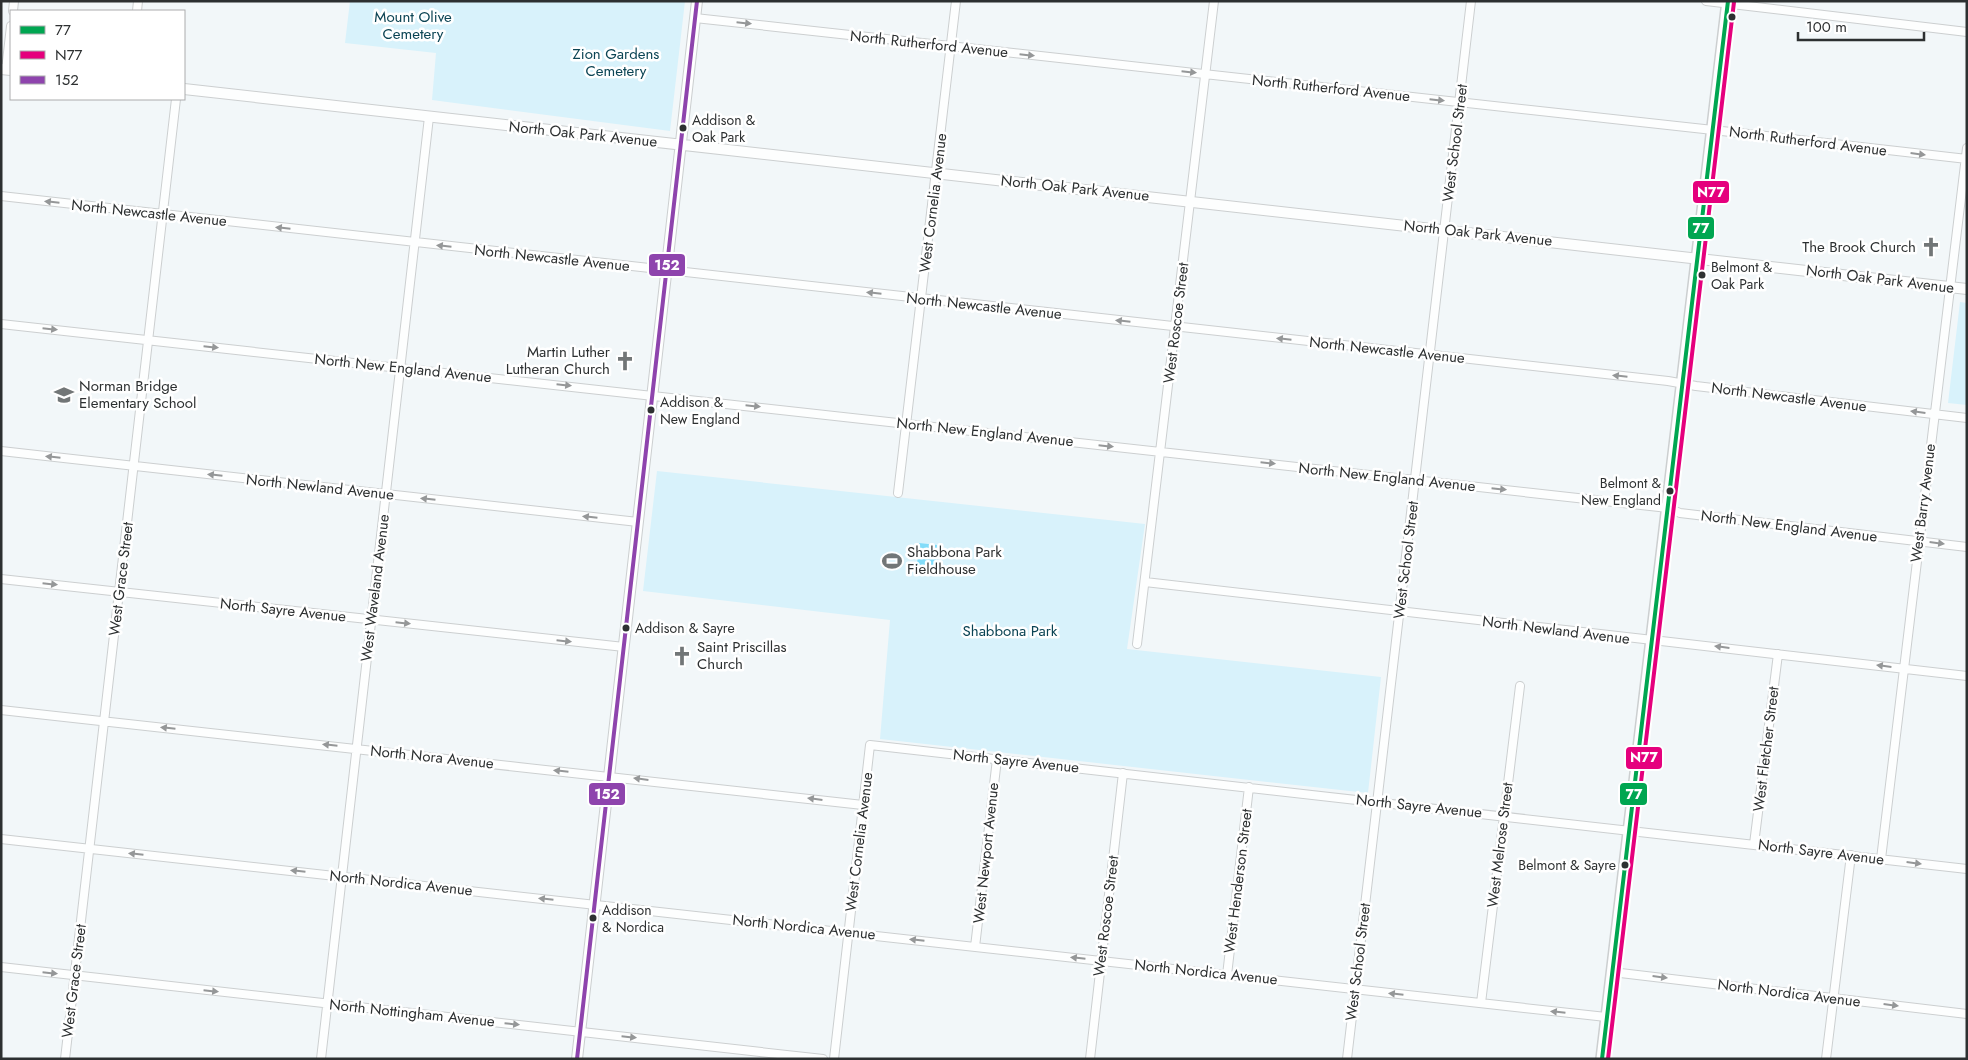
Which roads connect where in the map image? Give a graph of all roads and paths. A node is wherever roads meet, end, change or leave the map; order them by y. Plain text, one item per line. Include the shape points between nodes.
1 (697, 1) edge
2 (956, 1) edge
3 (1214, 1) edge
4 (1471, 1) edge
5 (1706, 1) edge
6 (1728, 2) edge
7 (695, 18) junction
8 (1967, 32) edge
9 (10, 35) edge
10 (951, 46) junction
11 (6, 70) edge
12 (1206, 74) junction
13 (185, 89) edge
14 (176, 100) edge
15 (1460, 102) junction
16 (430, 117) junction
17 (1713, 130) junction
18 (681, 144) junction
19 (1967, 148) edge
20 (1966, 159) edge
21 (936, 173) junction
22 (1, 196) edge
23 (1191, 201) junction
24 (163, 214) junction
25 (1445, 230) junction
26 (415, 242) junction
27 (1698, 258) junction
28 (667, 271) junction
29 (1950, 287) junction
30 (1967, 289) edge
31 (921, 299) junction
32 (1, 324) edge
33 (1176, 327) junction
34 (148, 340) junction
35 (1430, 355) junction
36 (400, 368) junction
37 (1683, 384) junction
38 (653, 395) junction
39 (1935, 414) junction
40 (1967, 418) edge
41 (906, 423) junction
42 (1, 451) edge
43 (1161, 452) junction
44 (134, 466) junction
45 (1416, 480) junction
46 (898, 493) dead end
47 (386, 494) junction
48 (1668, 508) junction
49 (638, 522) junction
50 (1918, 541) junction
51 (1967, 546) edge
52 (1, 578) edge
53 (1145, 582) junction
54 (119, 592) junction
55 (1400, 612) junction
56 (371, 620) junction
57 (1652, 641) junction
58 (1137, 644) dead end
59 (624, 647) junction
60 (1778, 654) junction
61 (1903, 668) junction
62 (1967, 676) edge
63 (1520, 686) dead end
64 (1, 710) edge
65 (104, 721) junction
66 (870, 745) joint
67 (357, 748) junction
68 (997, 759) junction
69 (1123, 773) junction
70 (609, 776) junction
71 (1249, 787) junction
72 (1377, 801) junction
73 (863, 805) junction
74 (1504, 816) junction
75 (1629, 830) junction
76 (1, 839) edge
77 (1754, 844) junction
78 (90, 848) junction
79 (1851, 855) junction
80 (1881, 859) junction
81 (1967, 869) edge
82 (342, 876) junction
83 (595, 904) junction
84 (848, 932) junction
85 (975, 947) junction
86 (1101, 961) junction
87 (1, 967) edge
88 (1612, 972) junction
89 (1227, 975) junction
90 (75, 976) junction
91 (1355, 989) junction
92 (1834, 998) junction
93 (1481, 1003) junction
94 (328, 1004) junction
95 (1967, 1014) edge
96 (1606, 1017) junction
97 (580, 1032) junction
98 (65, 1059) edge
99 (321, 1059) edge
100 (577, 1059) edge
101 (823, 1059) edge
102 (834, 1059) edge
103 (1090, 1059) edge
104 (1347, 1059) edge
105 (1602, 1059) edge
106 (1826, 1059) edge

1 - 7 street
2 - 10 street, West Cornelia Avenue
3 - 12 street, West Roscoe Street
4 - 15 street, West School Street
5 - 6 street
6 - 8 street
6 - 17 main road
7 -> 10 street, North Rutherford Avenue
7 - 18 street
9 - 11 street
10 -> 12 street, North Rutherford Avenue
10 - 21 street, West Cornelia Avenue
12 -> 15 street, North Rutherford Avenue
12 - 23 street, West Roscoe Street
13 - 16 street, North Oak Park Avenue
14 - 24 street, West Grace Street
15 - 17 street, North Rutherford Avenue
15 - 25 street, West School Street
16 - 18 street, North Oak Park Avenue
16 - 26 street, West Waveland Avenue
17 -> 20 street, North Rutherford Avenue
17 - 27 main road
18 - 21 street, North Oak Park Avenue
18 - 28 street
19 - 20 street, West Barry Avenue
20 - 29 street, West Barry Avenue
21 - 23 street, North Oak Park Avenue
21 - 31 street, West Cornelia Avenue
24 -> 22 street, North Newcastle Avenue
23 - 25 street, North Oak Park Avenue
23 - 33 street, West Roscoe Street
26 -> 24 street, North Newcastle Avenue
24 - 34 street, West Grace Street
25 - 27 street, North Oak Park Avenue
25 - 35 street, West School Street
28 -> 26 street, North Newcastle Avenue
26 - 36 street, West Waveland Avenue
27 - 29 street, North Oak Park Avenue
27 - 37 main road
31 -> 28 street, North Newcastle Avenue
28 - 38 street
29 - 30 street, North Oak Park Avenue
29 - 39 street, West Barry Avenue
33 -> 31 street, North Newcastle Avenue
31 - 41 street, West Cornelia Avenue
32 -> 34 street, North New England Avenue
35 -> 33 street, North Newcastle Avenue
33 - 43 street, West Roscoe Street
34 -> 36 street, North New England Avenue
34 - 44 street, West Grace Street
37 -> 35 street, North Newcastle Avenue
35 - 45 street, West School Street
36 -> 38 street, North New England Avenue
36 - 47 street, West Waveland Avenue
39 -> 37 street, North Newcastle Avenue
37 - 48 main road
38 -> 41 street, North New England Avenue
38 - 49 street
39 - 40 street, North Newcastle Avenue
39 - 50 street, West Barry Avenue
41 -> 43 street, North New England Avenue
41 - 46 street, West Cornelia Avenue
44 -> 42 street, North Newland Avenue
43 -> 45 street, North New England Avenue
43 - 53 street, West Roscoe Street
47 -> 44 street, North Newland Avenue
44 - 54 street, West Grace Street
45 -> 48 street, North New England Avenue
45 - 55 street, West School Street
49 -> 47 street, North Newland Avenue
47 - 56 street, West Waveland Avenue
48 - 50 street, North New England Avenue via 1680,513
48 - 57 main road
49 - 59 street
50 -> 51 street, North New England Avenue
50 - 61 street, West Barry Avenue
52 -> 54 street, North Sayre Avenue
53 - 55 street, North Newland Avenue
53 - 58 street, West Roscoe Street
54 - 56 street, North Sayre Avenue
54 - 65 street, West Grace Street
55 - 57 street, North Newland Avenue
55 - 72 street, West School Street
56 -> 59 street, North Sayre Avenue
56 - 67 street, West Waveland Avenue
60 -> 57 street, North Newland Avenue
57 - 75 main road
59 - 70 street
61 -> 60 street, North Newland Avenue
60 - 77 street, West Fletcher Street
61 - 62 street, North Newland Avenue
61 - 80 street, West Barry Avenue
63 - 74 street, West Melrose Street
64 - 65 street, North Nora Avenue
67 -> 65 street, North Nora Avenue
65 - 78 street, West Grace Street
66 - 68 street, North Sayre Avenue
66 - 73 street, West Cornelia Avenue
70 -> 67 street, North Nora Avenue
67 - 82 street, West Waveland Avenue
68 - 69 street, North Sayre Avenue
68 - 85 street, West Newport Avenue
69 - 71 street, North Sayre Avenue
69 - 86 street, West Roscoe Street
73 -> 70 street, North Nora Avenue
70 - 83 street
71 - 72 street, North Sayre Avenue
71 - 89 street, West Henderson Street
72 - 74 street, North Sayre Avenue
72 - 91 street, West School Street
73 - 84 street, West Cornelia Avenue
74 - 75 street, North Sayre Avenue
74 - 93 street, West Melrose Street
75 - 77 street, North Sayre Avenue
75 - 88 main road
76 - 78 street, North Nordica Avenue
77 - 79 street, North Sayre Avenue
82 -> 78 street, North Nordica Avenue
78 - 90 street, West Grace Street
79 - 80 street, North Sayre Avenue
79 - 92 street
80 -> 81 street, North Sayre Avenue
83 -> 82 street, North Nordica Avenue
82 - 94 street, West Waveland Avenue
83 - 84 street, North Nordica Avenue
83 - 97 street
85 -> 84 street, North Nordica Avenue
84 - 102 street, West Cornelia Avenue
86 -> 85 street, North Nordica Avenue
86 - 89 street, North Nordica Avenue
86 - 103 street, West Roscoe Street
87 -> 90 street, North Nottingham Avenue
88 -> 92 street, North Nordica Avenue
88 - 96 main road
89 - 91 street, North Nordica Avenue
90 -> 94 street, North Nottingham Avenue
90 - 98 street, West Grace Street
93 -> 91 street, North Nordica Avenue
91 - 104 street, West School Street
92 -> 95 street, North Nordica Avenue
92 - 106 street
96 -> 93 street, North Nordica Avenue
94 -> 97 street, North Nottingham Avenue
94 - 99 street, West Waveland Avenue
96 - 105 main road
97 - 100 street
97 -> 101 street, North Nottingham Avenue

